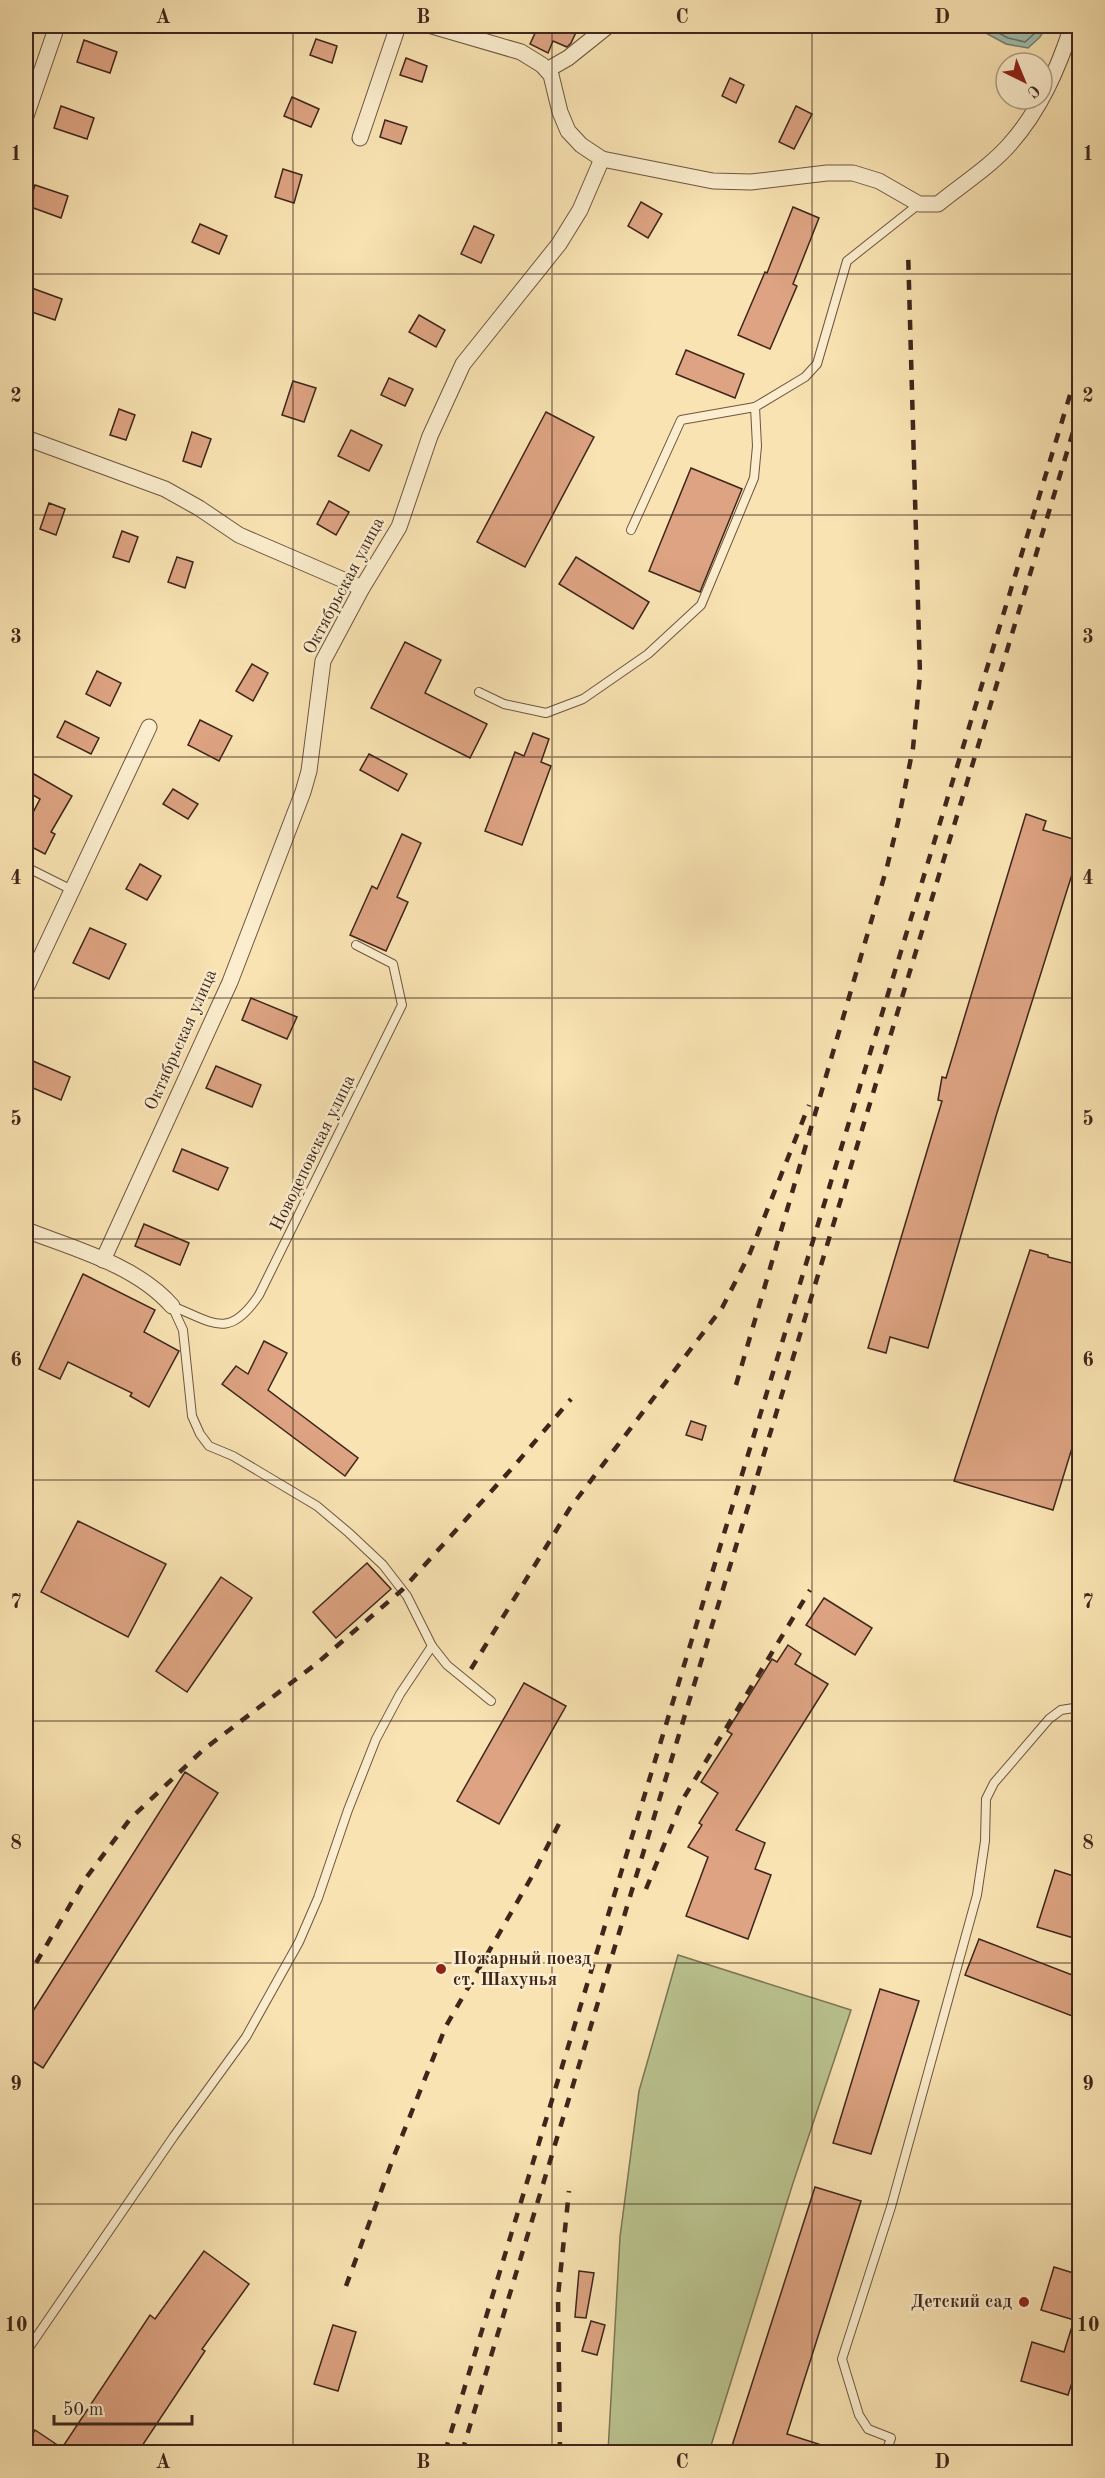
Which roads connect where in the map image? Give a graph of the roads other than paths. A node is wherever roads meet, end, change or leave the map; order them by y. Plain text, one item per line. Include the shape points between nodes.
1 (57, 26) edge
2 (398, 26) edge
3 (432, 26) edge
4 (608, 26) edge
5 (1072, 26) edge
6 (547, 70) junction
7 (26, 116) edge
8 (360, 138) dead end
9 (602, 159) junction
10 (919, 204) junction
11 (755, 407) junction
12 (26, 438) edge
13 (631, 530) dead end
14 (362, 588) junction
15 (479, 692) dead end
16 (149, 727) dead end
17 (26, 867) edge
18 (72, 890) junction
19 (356, 945) dead end
20 (26, 988) edge
21 (26, 1230) edge
22 (103, 1260) junction
23 (172, 1306) junction
24 (432, 1646) junction
25 (491, 1701) dead end
26 (1080, 1707) edge
27 (26, 2352) edge
28 (886, 2452) edge

1 - 7 street
2 - 8 street
3 - 6 street via 521,52
4 - 6 street
5 - 10 street via 1043,100 1008,146 938,204
6 - 9 street via 568,131
9 - 10 street via 713,181 751,182 853,173 879,181
9 - 14 street, Октябрьская улица via 580,210 559,244 463,364 430,436 399,527
10 - 11 lane via 848,261 818,364 805,377
11 - 13 lane via 681,420
11 - 15 lane via 754,478 701,605 648,654 583,699 546,713 504,704
12 - 14 street via 165,489 239,535
14 - 22 street, Октябрьская улица via 323,661 303,792 230,982
16 - 18 street
17 - 18 lane
18 - 20 street
19 - 23 lane, Новодеповская улица via 393,964 402,1005 259,1296 241,1319 231,1324 219,1324
21 - 22 street
22 - 23 street via 153,1288
23 - 24 lane via 183,1330 192,1416 209,1446 233,1456 307,1501 349,1533 383,1565 407,1596
24 - 25 lane via 447,1665
24 - 27 lane via 376,1739 303,1931 246,2037
26 - 28 lane via 1061,1710 1049,1719 986,1799 977,1895 891,2207 842,2359 868,2428 891,2438

